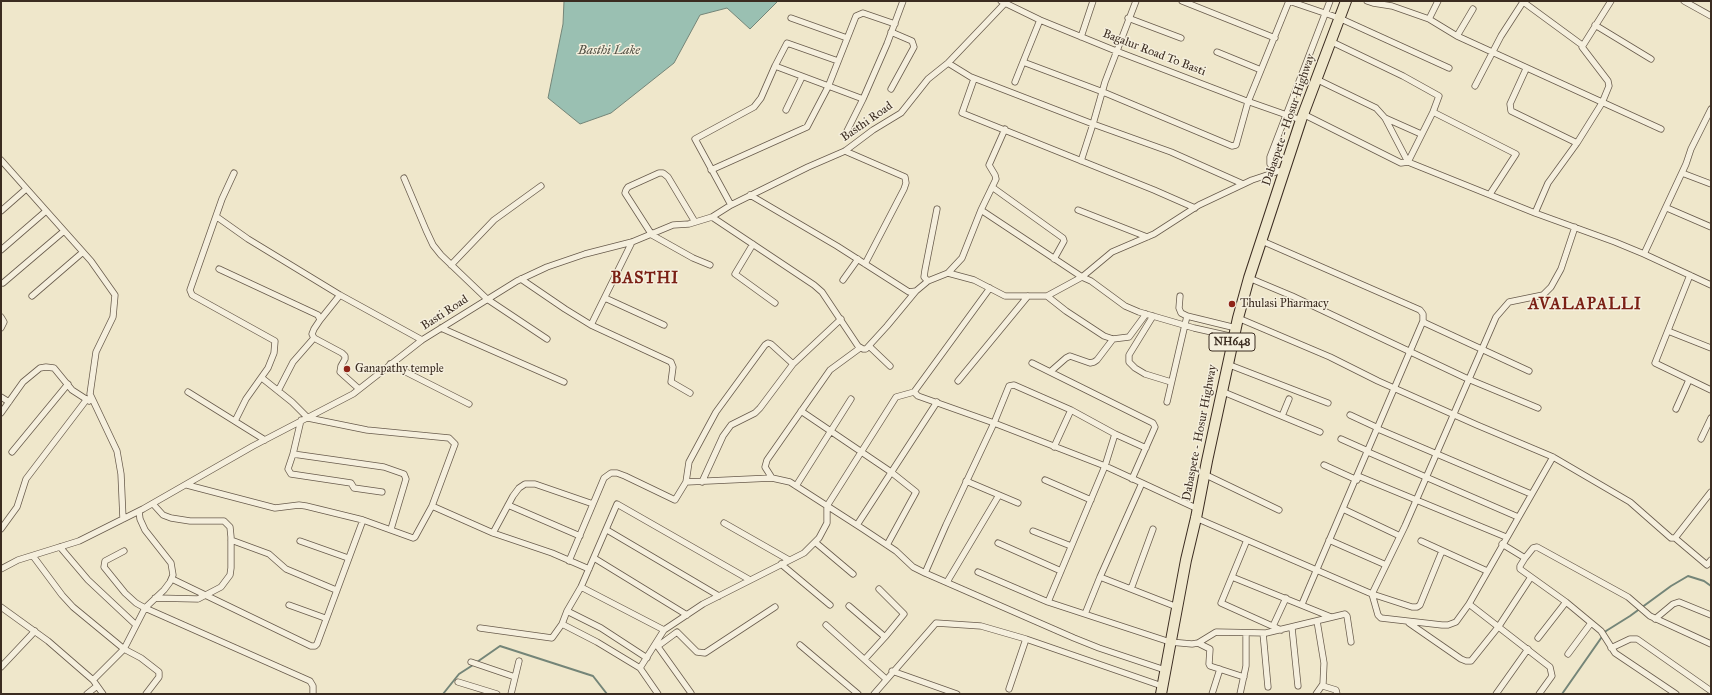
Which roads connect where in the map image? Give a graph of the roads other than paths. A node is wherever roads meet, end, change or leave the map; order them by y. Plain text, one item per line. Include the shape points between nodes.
1 (903, 1) edge
2 (1093, 1) edge
3 (1136, 1) edge
4 (1182, 1) edge
5 (1289, 1) edge
6 (1330, 1) edge
7 (1346, 1) edge
8 (1367, 1) edge
9 (1438, 1) edge
10 (1523, 1) edge
11 (1611, 1) edge
12 (1684, 1) edge
13 (1004, 2) edge
14 (1393, 3) edge
15 (1472, 9) dead end
16 (1326, 13) junction
17 (1711, 16) edge
18 (792, 18) dead end
19 (1128, 18) junction
20 (1339, 18) junction
21 (1429, 19) junction
22 (1040, 20) junction
23 (894, 24) junction
24 (1595, 25) junction
25 (891, 32) junction
26 (1457, 36) junction
27 (1081, 37) junction
28 (847, 38) junction
29 (1181, 38) dead end
30 (1275, 38) junction
31 (1330, 41) junction
32 (1582, 45) junction
33 (1116, 51) junction
34 (1217, 52) dead end
35 (1493, 53) junction
36 (1651, 59) dead end
37 (838, 61) junction
38 (1023, 62) junction
39 (948, 63) junction
40 (775, 66) junction
41 (1449, 68) dead end
42 (1526, 69) junction
43 (1261, 70) junction
44 (802, 77) junction
45 (971, 77) junction
46 (1316, 79) junction
47 (1015, 82) dead end
48 (1475, 86) dead end
49 (828, 87) junction
50 (891, 89) dead end
51 (1103, 92) junction
52 (863, 99) junction
53 (1248, 102) junction
54 (1602, 103) junction
55 (1711, 109) edge
56 (786, 110) dead end
57 (1432, 112) junction
58 (1285, 114) junction
59 (1302, 117) junction
60 (1385, 118) junction
61 (1093, 124) junction
62 (1004, 129) junction
63 (1661, 130) dead end
64 (846, 132) dead end
65 (1421, 134) junction
66 (1577, 143) junction
67 (845, 151) junction
68 (1, 160) edge
69 (1082, 161) junction
70 (1408, 162) junction
71 (711, 170) junction
72 (1281, 170) junction
73 (234, 173) dead end
74 (1682, 173) junction
75 (404, 178) dead end
76 (1243, 184) junction
77 (1711, 184) edge
78 (541, 186) dead end
79 (992, 187) junction
80 (26, 189) junction
81 (1490, 194) junction
82 (750, 196) junction
83 (731, 205) junction
84 (1195, 208) junction
85 (1667, 208) junction
86 (937, 209) dead end
87 (1, 210) edge
88 (981, 210) junction
89 (1078, 210) dead end
90 (46, 211) junction
91 (1535, 214) junction
92 (217, 217) junction
93 (712, 217) junction
94 (695, 222) junction
95 (1576, 227) junction
96 (1711, 227) edge
97 (64, 231) junction
98 (652, 235) junction
99 (1147, 237) junction
100 (1262, 241) junction
101 (632, 242) junction
102 (753, 244) junction
103 (1, 250) edge
104 (83, 252) junction
105 (1644, 254) junction
106 (858, 259) junction
107 (1054, 259) junction
108 (710, 264) dead end
109 (865, 264) junction
110 (451, 265) junction
111 (219, 269) dead end
112 (948, 273) junction
113 (1690, 275) junction
114 (1082, 277) junction
115 (1249, 278) junction
116 (521, 279) junction
117 (844, 280) dead end
118 (928, 281) junction
119 (3, 283) dead end
120 (1711, 285) edge
121 (990, 288) junction
122 (916, 291) junction
123 (340, 295) junction
124 (32, 296) dead end
125 (1028, 296) junction
126 (1047, 296) junction
127 (1180, 296) dead end
128 (605, 298) junction
129 (487, 299) junction
130 (775, 303) dead end
131 (1146, 314) junction
132 (1153, 316) junction
133 (1186, 316) junction
134 (1, 317) edge
135 (841, 319) junction
136 (320, 320) junction
137 (1423, 321) junction
138 (591, 325) junction
139 (664, 325) dead end
140 (1185, 325) junction
141 (1, 328) edge
142 (441, 328) junction
143 (1236, 328) junction
144 (1668, 331) junction
145 (314, 338) junction
146 (547, 339) dead end
147 (1113, 339) junction
148 (422, 340) junction
149 (869, 346) junction
150 (860, 348) junction
151 (1711, 348) edge
152 (1481, 349) junction
153 (1410, 352) junction
154 (1032, 363) dead end
155 (390, 364) junction
156 (793, 364) junction
157 (1227, 364) junction
158 (890, 366) dead end
159 (1529, 371) dead end
160 (1050, 372) junction
161 (262, 378) junction
162 (1468, 379) junction
163 (1689, 380) junction
164 (958, 381) dead end
165 (564, 382) dead end
166 (1171, 382) junction
167 (68, 384) junction
168 (1394, 388) junction
169 (358, 389) junction
170 (1711, 390) edge
171 (278, 391) junction
172 (1221, 391) junction
173 (188, 392) dead end
174 (914, 392) junction
175 (690, 393) dead end
176 (1, 397) edge
177 (1289, 398) dead end
178 (87, 399) junction
179 (851, 399) dead end
180 (9, 402) junction
181 (937, 402) junction
182 (1166, 402) dead end
183 (1328, 403) dead end
184 (469, 404) dead end
185 (95, 405) junction
186 (1538, 408) dead end
187 (1676, 409) dead end
188 (1071, 410) junction
189 (801, 411) junction
190 (1, 413) edge
191 (1453, 414) junction
192 (1350, 415) dead end
193 (1282, 416) junction
194 (308, 418) junction
195 (1711, 418) edge
196 (301, 420) junction
197 (235, 421) junction
198 (994, 423) junction
199 (1378, 428) junction
200 (830, 432) junction
201 (1320, 432) dead end
202 (1115, 434) junction
203 (1342, 439) dead end
204 (1701, 439) dead end
205 (265, 440) junction
206 (1054, 447) junction
207 (1146, 448) junction
208 (861, 451) junction
209 (1368, 451) junction
210 (12, 452) dead end
211 (293, 454) junction
212 (1436, 454) junction
213 (1554, 457) junction
214 (1324, 465) dead end
215 (1105, 466) junction
216 (892, 472) junction
217 (1204, 474) junction
218 (1426, 476) junction
219 (772, 478) junction
220 (1357, 478) junction
221 (1132, 479) junction
222 (1045, 480) dead end
223 (966, 481) junction
224 (686, 482) junction
225 (702, 482) junction
226 (1142, 483) junction
227 (187, 485) junction
228 (796, 486) junction
229 (382, 492) dead end
230 (1711, 492) edge
231 (1531, 494) junction
232 (999, 495) junction
233 (1417, 499) junction
234 (1091, 500) junction
235 (1018, 503) dead end
236 (153, 504) junction
237 (593, 504) junction
238 (508, 505) junction
239 (432, 506) junction
240 (828, 506) junction
241 (1343, 509) junction
242 (1279, 510) dead end
243 (139, 511) junction
244 (1197, 514) junction
245 (1518, 517) junction
246 (123, 520) junction
247 (363, 520) junction
248 (724, 523) dead end
249 (857, 525) junction
250 (1153, 528) dead end
251 (1, 529) edge
252 (390, 529) junction
253 (607, 530) junction
254 (1033, 530) dead end
255 (493, 533) junction
256 (580, 536) junction
257 (1400, 536) junction
258 (1506, 537) junction
259 (1675, 538) junction
260 (231, 540) junction
261 (1247, 540) junction
262 (1329, 540) junction
263 (300, 541) dead end
264 (1421, 541) dead end
265 (815, 542) junction
266 (998, 543) dead end
267 (1502, 544) junction
268 (887, 545) junction
269 (1071, 546) junction
270 (60, 547) junction
271 (124, 551) dead end
272 (1442, 551) junction
273 (33, 556) junction
274 (348, 558) junction
275 (594, 558) junction
276 (1525, 558) junction
277 (789, 560) junction
278 (569, 561) junction
279 (781, 564) junction
280 (1710, 564) edge
281 (1386, 565) junction
282 (1, 568) edge
283 (589, 569) junction
284 (1316, 570) junction
285 (1061, 571) junction
286 (1488, 571) junction
287 (978, 572) dead end
288 (925, 573) junction
289 (853, 574) dead end
290 (1100, 577) junction
291 (1232, 577) junction
292 (1532, 577) junction
293 (172, 579) junction
294 (750, 580) junction
295 (947, 582) junction
296 (581, 587) junction
297 (879, 589) dead end
298 (1130, 589) junction
299 (336, 590) junction
300 (1372, 594) junction
301 (205, 596) junction
302 (719, 596) junction
303 (154, 598) junction
304 (1286, 598) junction
305 (1048, 602) junction
306 (1566, 602) junction
307 (289, 604) dead end
308 (1302, 604) junction
309 (1469, 604) junction
310 (830, 606) dead end
311 (849, 606) dead end
312 (1, 607) edge
313 (774, 607) dead end
314 (1176, 607) junction
315 (145, 608) junction
316 (567, 611) junction
317 (1085, 614) junction
318 (687, 615) junction
319 (1711, 615) edge
320 (1332, 617) junction
321 (325, 618) junction
322 (1653, 618) junction
323 (1317, 621) junction
324 (1407, 622) junction
325 (1591, 623) junction
326 (562, 624) junction
327 (136, 625) junction
328 (826, 625) dead end
329 (1273, 626) junction
330 (1499, 626) junction
331 (480, 628) dead end
332 (1292, 628) junction
333 (664, 630) junction
334 (1282, 630) junction
335 (35, 631) junction
336 (1246, 633) junction
337 (1263, 633) junction
338 (885, 637) junction
339 (1538, 638) dead end
340 (1026, 639) junction
341 (1170, 642) junction
342 (1351, 642) dead end
343 (1198, 643) junction
344 (1711, 644) edge
345 (657, 645) junction
346 (800, 645) dead end
347 (1610, 646) junction
348 (124, 649) junction
349 (1528, 649) junction
350 (1568, 654) dead end
351 (647, 658) junction
352 (865, 659) junction
353 (519, 661) dead end
354 (471, 662) dead end
355 (1, 666) edge
356 (640, 668) junction
357 (1220, 669) junction
358 (1165, 670) junction
359 (892, 671) junction
360 (515, 677) junction
361 (1244, 677) junction
362 (886, 679) junction
363 (92, 680) junction
364 (458, 682) dead end
365 (97, 686) junction
366 (1298, 686) dead end
367 (1323, 686) junction
368 (1268, 687) dead end
369 (1009, 689) dead end
370 (1162, 690) edge
371 (1711, 691) edge
372 (691, 692) dead end
373 (87, 694) edge
374 (103, 694) edge
375 (146, 694) edge
376 (313, 694) edge
377 (497, 694) edge
378 (511, 694) edge
379 (658, 694) edge
380 (858, 694) edge
381 (874, 694) edge
382 (957, 694) edge
383 (1212, 694) edge
384 (1240, 694) edge
385 (1316, 694) edge
386 (1337, 694) edge
387 (1496, 694) edge
388 (1539, 694) edge
389 (1676, 694) edge
390 (1706, 694) edge

1 - 23 street
2 - 27 street
3 - 19 street
4 - 30 street
5 - 16 street
5 - 30 street
6 - 16 street
7 - 20 highway, Dabaspete - Hosur Highway / NH648
8 - 14 street via 1373,4
9 - 21 street
10 - 32 street
10 - 35 street
11 - 24 street
12 - 17 street
13 - 22 street, Bagalur Road To Basti
13 - 39 street, Basthi Road
14 - 21 street
15 - 26 street
16 - 20 street
16 - 58 street
18 - 28 street
19 - 29 street
19 - 33 street
20 - 31 highway, Dabaspete - Hosur Highway / NH648
20 - 41 street
21 - 26 street
22 - 27 street, Bagalur Road To Basti
22 - 38 street
23 - 25 street
23 - 28 street via 863,13 856,16
24 - 32 street
24 - 36 street
25 - 50 street via 912,41 914,47
25 - 52 street
26 - 35 street
27 - 33 street, Bagalur Road To Basti
28 - 37 street
30 - 43 street
31 - 46 highway, Dabaspete - Hosur Highway / NH648
31 - 57 street via 1438,96
32 - 54 street via 1583,50 1609,84
33 - 51 street
33 - 53 street, Bagalur Road To Basti
34 - 43 street
35 - 42 street
35 - 48 street
37 - 40 street via 787,43
37 - 49 street
38 - 47 street
38 - 51 street
39 - 45 street
39 - 67 street, Basthi Road via 928,79 901,113
40 - 44 street
40 - 71 street via 762,98 754,107 695,139
42 - 54 street
42 - 66 street via 1510,104 1511,111
43 - 53 street
44 - 49 street
44 - 56 street
45 - 61 street
45 - 62 street via 974,79 962,112
46 - 59 highway, Dabaspete - Hosur Highway / NH648
46 - 60 street via 1376,108
49 - 52 street
49 - 71 street via 805,129
51 - 53 street via 1232,146 1236,145
51 - 61 street
52 - 64 street
53 - 58 street, Bagalur Road To Basti
54 - 63 street
54 - 66 street
55 - 74 street
57 - 65 street
57 - 81 street via 1516,154
58 - 59 street, Bagalur Road To Basti
58 - 72 street via 1270,157 1270,164
59 - 70 street, Bagalur Road To Basti via 1384,156 1401,163
59 - 72 highway, Dabaspete - Hosur Highway / NH648
60 - 65 street
60 - 70 street
61 - 69 street
61 - 76 street via 1171,152
62 - 69 street
62 - 79 street via 989,165 996,177
65 - 70 street
66 - 91 street via 1548,183
67 - 82 street, Basthi Road
67 - 109 street via 905,177 904,189
68 - 80 street
69 - 84 street
70 - 81 street, Bagalur Road To Basti
71 - 83 street
72 - 76 street
72 - 100 highway, Dabaspete - Hosur Highway / NH648
73 - 92 street
74 - 77 street
74 - 85 street
75 - 110 street via 433,245
76 - 84 street
78 - 110 street via 494,220
79 - 88 street
79 - 107 street via 1063,238 1064,241
80 - 87 street
80 - 90 street
81 - 91 street, Bagalur Road To Basti
82 - 83 street, Basti Road
82 - 106 street
83 - 93 street, Basti Road
84 - 99 street
85 - 96 street
85 - 105 street
86 - 118 street via 924,270 924,277
88 - 107 street
88 - 112 street via 962,258
89 - 99 street
90 - 97 street
90 - 103 street
91 - 95 street, Bagalur Road To Basti
92 - 123 street via 248,240
92 - 161 street via 190,292 275,341 274,353
93 - 94 street, Basti Road
93 - 102 street
94 - 98 street, Basti Road via 673,226
94 - 98 street via 668,177 659,173 628,187 625,193
95 - 105 street, Bagalur Road To Basti
95 - 152 street via 1561,269 1551,287 1543,294 1509,302 1496,317
97 - 104 street
97 - 119 street
98 - 101 street, Basti Road
98 - 108 street via 693,258
99 - 114 street via 1112,252
100 - 115 highway, Dabaspete - Hosur Highway / NH648
100 - 137 street via 1420,310
101 - 116 street, Basti Road via 585,254
101 - 128 street
102 - 130 street via 735,274
102 - 135 street via 814,285
104 - 124 street
104 - 185 street via 115,295 112,317 96,352 90,394
105 - 113 street, Bagalur Road To Basti
106 - 109 street
106 - 117 street
107 - 114 street
109 - 122 street via 909,292
110 - 129 street
111 - 136 street via 318,315
112 - 118 street
112 - 121 street via 974,280
113 - 120 street, Bagalur Road To Basti
113 - 144 street
114 - 126 street
114 - 131 street via 1125,306
115 - 143 highway, Dabaspete - Hosur Highway / NH648
115 - 153 street
116 - 129 street, Basti Road
116 - 138 street
118 - 122 street
121 - 125 street via 1005,296
121 - 174 street
122 - 149 street
123 - 136 street
123 - 148 street
125 - 126 street
125 - 164 street
126 - 147 street via 1104,336
127 - 133 street via 1179,308
128 - 138 street
128 - 139 street
129 - 142 street, Basti Road
129 - 146 street
131 - 132 street
131 - 147 street via 1129,337
132 - 140 street
132 - 166 street via 1130,355 1130,362 1144,374
133 - 140 street
133 - 143 street
134 - 141 street via 4,322
135 - 150 street
135 - 156 street
136 - 145 street via 312,334
137 - 152 street
137 - 153 street
138 - 175 street via 671,362 671,382
140 - 143 street
140 - 166 street
142 - 148 street, Basti Road
142 - 165 street
143 - 157 highway, Dabaspete - Hosur Highway / NH648
143 - 168 street via 1330,357
144 - 151 street
144 - 163 street via 1654,363
145 - 169 street via 342,352 345,359 340,372
145 - 171 street via 293,362
147 - 160 street via 1094,362 1070,356
148 - 155 street, Basti Road
149 - 150 street via 866,349
149 - 158 street
150 - 189 street via 830,370
152 - 159 street
152 - 162 street
153 - 162 street
153 - 168 street
154 - 160 street
155 - 169 street, Basti Road
155 - 184 street
156 - 224 street via 771,344 765,345 716,412 689,462
156 - 225 street via 755,413 731,425 723,436
157 - 172 highway, Dabaspete - Hosur Highway / NH648
157 - 183 street
160 - 207 street via 1153,423 1155,427
161 - 171 street
161 - 197 street via 246,399
162 - 186 street
162 - 191 street
163 - 170 street
163 - 187 street
166 - 182 street
167 - 178 street via 72,390
167 - 180 street via 54,368 40,368 22,382
167 - 210 street
168 - 191 street
168 - 199 street
169 - 194 street, Basti Road
171 - 194 street
172 - 193 street
172 - 217 highway, Dabaspete - Hosur Highway / NH648
173 - 197 street
174 - 181 street via 918,396
174 - 208 street via 896,397
176 - 180 street
177 - 193 street
178 - 185 street
178 - 251 street via 26,479 17,507
179 - 200 street
180 - 190 street
181 - 198 street
181 - 216 street
185 - 246 street via 117,451
188 - 198 street via 1011,385
188 - 202 street
188 - 206 street
189 - 200 street
189 - 219 street via 765,463
191 - 212 street
191 - 213 street
192 - 199 street
193 - 201 street
194 - 196 street, Basti Road
194 - 239 street via 367,430 450,438 455,444
195 - 204 street
196 - 205 street, Basti Road
196 - 211 street
197 - 205 street
198 - 206 street
198 - 223 street
199 - 209 street
199 - 212 street
200 - 208 street
200 - 228 street
202 - 207 street
202 - 215 street
203 - 209 street
205 - 227 street, Basti Road
206 - 215 street
207 - 221 street
208 - 216 street
208 - 240 street
209 - 218 street
209 - 220 street
211 - 229 street via 288,469 291,474 351,483 354,488
211 - 252 street via 384,467 404,474 406,479
212 - 218 street
212 - 231 street
213 - 231 street
213 - 259 street via 1630,502 1671,538
214 - 220 street
215 - 221 street
215 - 234 street
216 - 249 street
216 - 268 street via 916,492
217 - 242 street
217 - 244 highway, Dabaspete - Hosur Highway / NH648
218 - 233 street
218 - 245 street
219 - 225 street
219 - 228 street
220 - 233 street
220 - 241 street
221 - 226 street
222 - 234 street
223 - 232 street
223 - 288 street
224 - 225 street
224 - 237 street via 675,500 625,476 611,474 604,478
226 - 244 street
226 - 290 street
227 - 236 street, Basti Road
227 - 247 street via 269,507 299,505
228 - 240 street
230 - 259 street
231 - 245 street
232 - 235 street
232 - 295 street
233 - 257 street
233 - 258 street
234 - 269 street
236 - 243 street, Basti Road
236 - 260 street via 162,515 171,518 227,523
237 - 238 street via 529,483 519,488
237 - 256 street
238 - 255 street
238 - 256 street
239 - 252 street via 415,537
239 - 255 street
240 - 249 street
240 - 265 street via 827,523
241 - 257 street
241 - 262 street
243 - 246 street, Basti Road
243 - 293 street via 145,530 173,567
244 - 261 street
244 - 314 highway, Dabaspete - Hosur Highway / NH648
245 - 258 street
246 - 270 street, Basti Road via 80,541
247 - 252 street
247 - 274 street
248 - 277 street
249 - 268 street
250 - 298 street
253 - 275 street
253 - 294 street via 617,504
253 - 302 street
254 - 269 street
255 - 278 street
256 - 278 street
257 - 281 street
258 - 267 street
259 - 280 street
260 - 299 street via 269,554 286,569
260 - 301 street via 230,575 221,587
261 - 284 street
261 - 291 street
262 - 281 street
262 - 284 street
263 - 274 street
264 - 272 street
265 - 277 street via 804,553
265 - 289 street
266 - 285 street
267 - 276 street
267 - 286 street
268 - 288 street via 913,567
269 - 285 street
270 - 273 street, Basti Road
270 - 327 street via 88,580
271 - 315 street via 105,561 104,567 125,593
272 - 286 street
272 - 300 street via 1420,606 1412,608
273 - 282 street, Basti Road
273 - 348 street via 68,602
274 - 299 street
275 - 283 street
275 - 318 street
276 - 292 street via 1520,568
276 - 322 street via 1537,547 1628,597
277 - 279 street
278 - 283 street
279 - 294 street
279 - 310 street
281 - 300 street
283 - 296 street
284 - 300 street
284 - 308 street
285 - 305 street
286 - 309 street
287 - 305 street
288 - 295 street
290 - 298 street
290 - 317 street
291 - 304 street
291 - 329 street via 1222,604
292 - 306 street
292 - 330 street
293 - 301 street
293 - 303 street
294 - 302 street
295 - 358 street via 1074,638
296 - 316 street
296 - 333 street
297 - 338 street via 904,614
298 - 314 street
299 - 321 street
300 - 324 street via 1381,618
301 - 303 street via 191,600
301 - 321 street via 311,646 317,644
302 - 318 street
303 - 315 street
304 - 308 street
304 - 329 street
305 - 317 street
306 - 325 street
306 - 339 street
307 - 321 street
308 - 320 street
309 - 324 street via 1456,622 1448,625
309 - 330 street
311 - 338 street
312 - 335 street
313 - 345 street via 705,653 697,652 677,632
314 - 341 highway, Dabaspete - Hosur Highway / NH648
315 - 327 street
315 - 376 street via 310,681
316 - 326 street
316 - 351 street via 601,628
317 - 341 street
318 - 333 street
319 - 322 street via 1679,602
320 - 323 street
320 - 342 street via 1342,614 1347,616
322 - 344 street
323 - 332 street
323 - 367 street via 1324,663
324 - 330 street via 1466,661 1471,661
325 - 347 street via 1602,633
325 - 350 street
326 - 331 street via 552,638
326 - 356 street
327 - 348 street
328 - 352 street
329 - 334 street
330 - 349 street
332 - 334 street
332 - 366 street
333 - 345 street
334 - 337 street
335 - 355 street
335 - 363 street
336 - 337 street
336 - 343 street via 1216,632
336 - 361 street
337 - 368 street
338 - 352 street
340 - 359 street via 981,626 936,623
340 - 369 street
340 - 370 street
341 - 343 street
341 - 358 highway, Dabaspete - Hosur Highway / NH648
343 - 357 street via 1210,649 1208,664
345 - 351 street
345 - 372 street
346 - 380 street
347 - 371 street via 1637,639
347 - 389 street via 1615,653
348 - 363 street
348 - 375 street via 159,672 159,677
349 - 387 street
349 - 388 street via 1550,667 1552,672 1552,676
351 - 356 street
352 - 362 street
353 - 360 street
354 - 360 street
356 - 379 street
357 - 361 street
357 - 383 street
358 - 370 highway, Dabaspete - Hosur Highway / NH648
359 - 362 street
359 - 382 street
360 - 378 street
361 - 384 street
362 - 381 street
363 - 365 street
364 - 377 street
365 - 373 street
365 - 374 street
367 - 385 street
367 - 386 street via 1336,690
371 - 390 street

